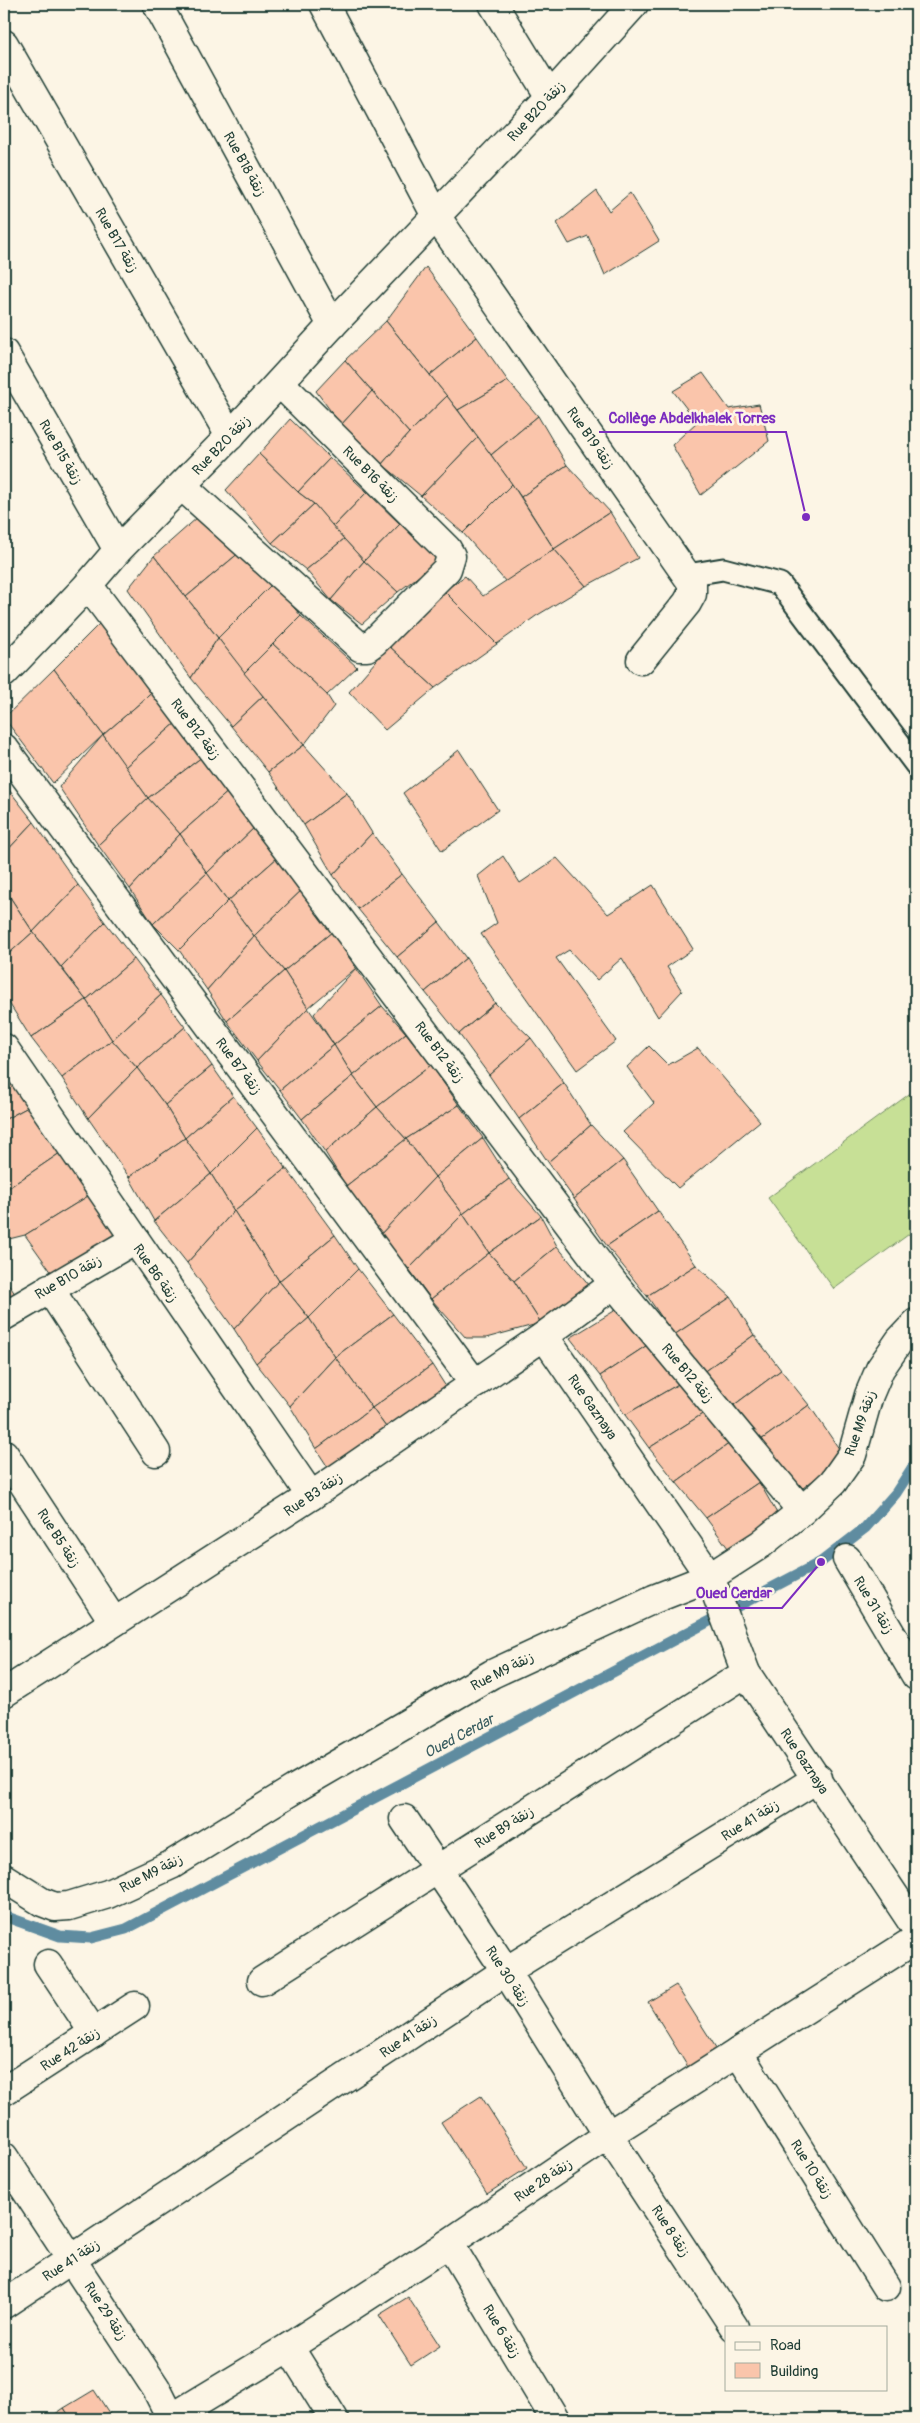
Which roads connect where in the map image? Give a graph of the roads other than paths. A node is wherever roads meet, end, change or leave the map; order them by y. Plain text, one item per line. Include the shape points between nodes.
1 (157, 4) edge
2 (324, 4) edge
3 (493, 4) edge
4 (634, 4) edge
5 (4, 44) edge
6 (550, 97) junction
7 (436, 216) junction
8 (332, 325) junction
9 (4, 353) edge
10 (280, 383) junction
11 (230, 436) junction
12 (182, 486) junction
13 (118, 550) junction
14 (687, 575) junction
15 (88, 586) junction
16 (641, 660) dead end
17 (4, 673) edge
18 (4, 748) edge
19 (916, 765) edge
20 (4, 1048) edge
21 (134, 1240) junction
22 (614, 1284) junction
23 (49, 1288) junction
24 (4, 1316) edge
25 (916, 1323) edge
26 (544, 1336) junction
27 (474, 1384) junction
28 (156, 1452) dead end
29 (4, 1454) edge
30 (311, 1496) junction
31 (802, 1511) junction
32 (847, 1559) dead end
33 (712, 1581) junction
34 (114, 1622) junction
35 (746, 1673) junction
36 (916, 1676) edge
37 (4, 1693) edge
38 (818, 1778) junction
39 (404, 1819) dead end
40 (436, 1869) junction
41 (4, 1878) edge
42 (916, 1928) edge
43 (916, 1939) edge
44 (48, 1964) dead end
45 (506, 1970) junction
46 (262, 1980) dead end
47 (135, 2006) dead end
48 (94, 2033) junction
49 (738, 2052) junction
50 (4, 2092) edge
51 (608, 2136) junction
52 (4, 2157) edge
53 (449, 2244) junction
54 (73, 2259) junction
55 (886, 2287) dead end
56 (4, 2304) edge
57 (733, 2326) edge
58 (289, 2347) junction
59 (170, 2419) edge
60 (334, 2419) edge
61 (555, 2419) edge

1 - 8 street, Rue B18 زنقة
2 - 7 street
3 - 6 street
4 - 6 street, Rue B20 زنقة
5 - 11 street, Rue B17 زنقة
6 - 7 street, Rue B20 زنقة
7 - 8 street, Rue B20 زنقة
7 - 14 street, Rue B19 زنقة
8 - 10 street, Rue B20 زنقة
9 - 13 street, Rue B15 زنقة
10 - 11 street, Rue B20 زنقة
10 - 12 street, Rue B16 زنقة via 447,549 451,556 447,569 374,642 360,647
11 - 12 street, Rue B20 زنقة
12 - 13 street, Rue B20 زنقة
13 - 15 street, Rue B20 زنقة
14 - 16 street, Rue B19 زنقة via 692,584 692,594
14 - 19 lane via 723,569 780,584
15 - 17 street, Rue B20 زنقة
15 - 22 street, Rue B12 زنقة
18 - 27 street, Rue B7 زنقة
20 - 21 street, Rue B6 زنقة
21 - 23 street, Rue B10 زنقة
21 - 30 street, Rue B6 زنقة
22 - 26 street, Rue B3 زنقة
22 - 31 street, Rue B12 زنقة
23 - 24 street, Rue B10 زنقة
23 - 28 street
25 - 31 street, Rue M9 زنقة via 880,1369 852,1455 833,1482
26 - 27 street, Rue B3 زنقة
26 - 33 street, Rue Gaznaya
27 - 30 street, Rue B3 زنقة
29 - 34 street, Rue B5 زنقة
30 - 34 street, Rue B3 زنقة
31 - 33 street, Rue M9 زنقة
32 - 36 street, Rue 31 زنقة
33 - 35 street, Rue Gaznaya
33 - 41 street, Rue M9 زنقة via 654,1599 492,1674 171,1865 108,1894 69,1906 55,1906 42,1902
34 - 37 street, Rue B3 زنقة
35 - 38 street, Rue Gaznaya
35 - 40 street, Rue B9 زنقة
38 - 42 street, Rue Gaznaya
38 - 45 street, Rue 41 زنقة
39 - 40 street, Rue 30 زنقة
40 - 45 street, Rue 30 زنقة
40 - 46 street, Rue B9 زنقة
43 - 49 street, Rue 28 زنقة
44 - 48 street
45 - 51 street, Rue 30 زنقة
45 - 54 street, Rue 41 زنقة
47 - 48 street, Rue 42 زنقة
48 - 50 street, Rue 42 زنقة
49 - 51 street, Rue 28 زنقة
49 - 55 street, Rue 10 زنقة
51 - 53 street, Rue 28 زنقة
51 - 57 street, Rue 8 زنقة
52 - 54 street, Rue 29 زنقة
53 - 58 street, Rue 28 زنقة
53 - 61 street, Rue 6 زنقة
54 - 56 street, Rue 41 زنقة
54 - 59 street, Rue 29 زنقة via 156,2388
58 - 59 street, Rue 28 زنقة
58 - 60 street

